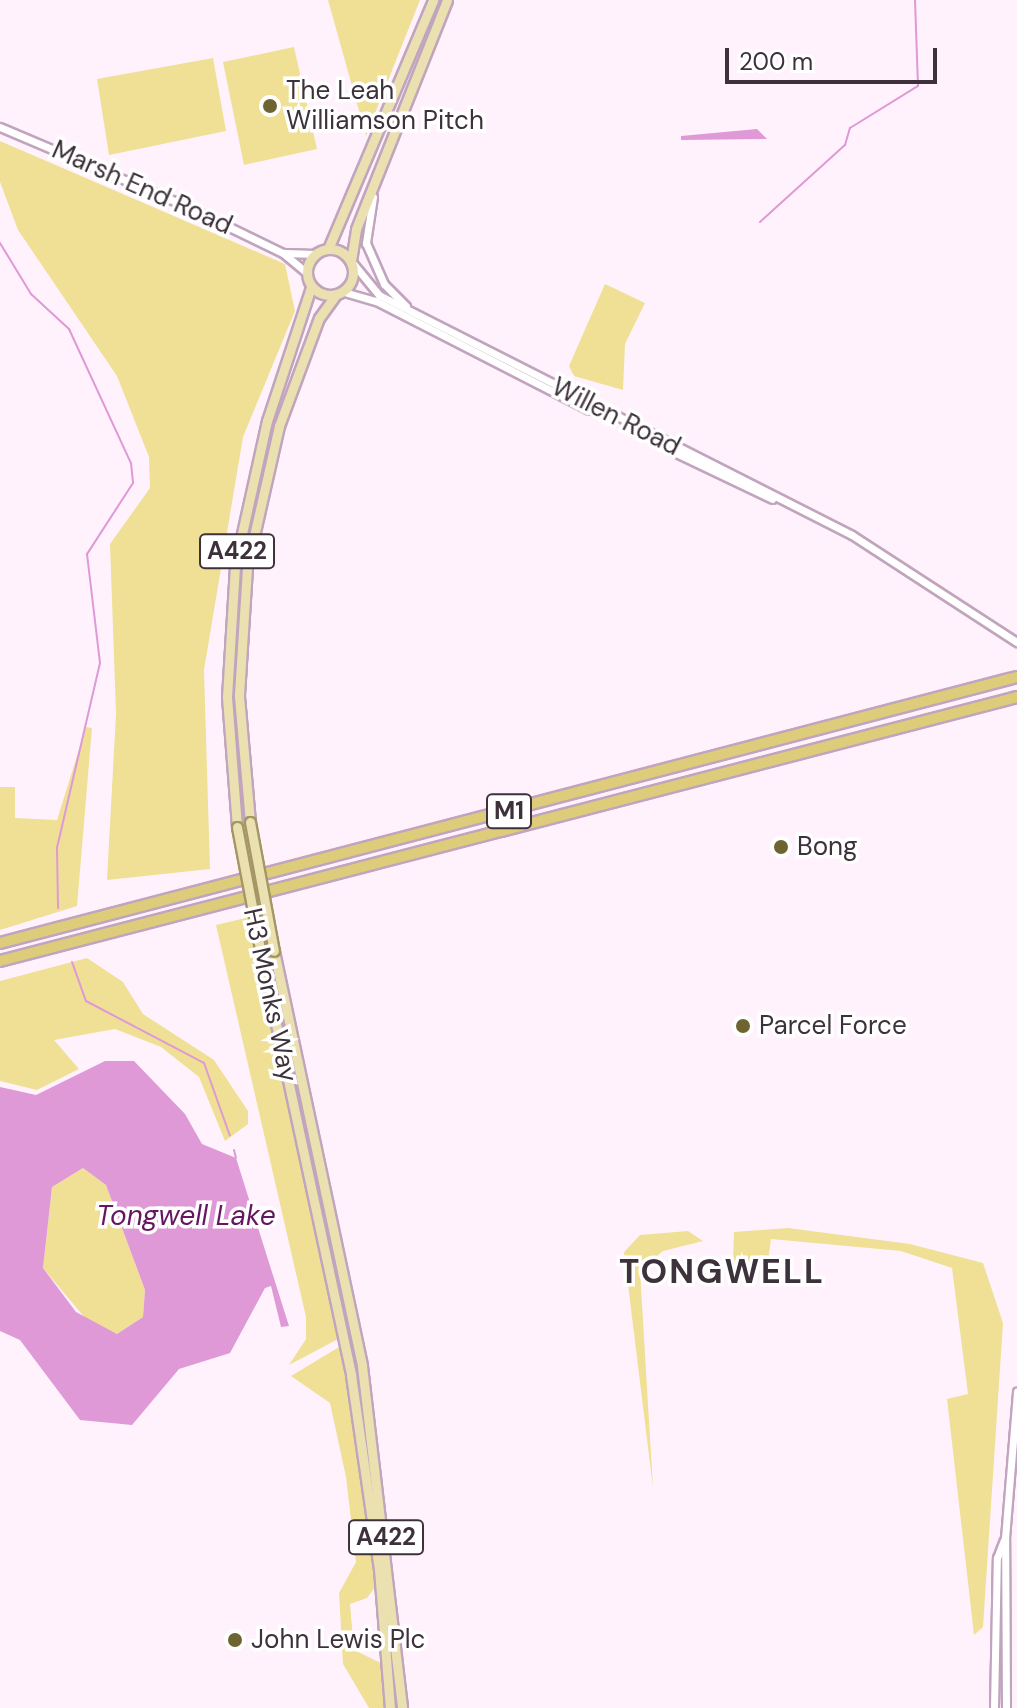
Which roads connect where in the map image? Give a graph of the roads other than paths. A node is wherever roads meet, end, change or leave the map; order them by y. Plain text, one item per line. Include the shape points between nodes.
1 (433, 0) edge
2 (447, 0) edge
3 (0, 127) edge
4 (380, 170) junction
5 (328, 249) junction
6 (283, 253) junction
7 (315, 254) junction
8 (351, 261) junction
9 (307, 273) junction
10 (311, 287) junction
11 (340, 294) junction
12 (413, 313) junction
13 (893, 557) junction
14 (1017, 642) edge
15 (1017, 677) edge
16 (1017, 697) edge
17 (0, 943) edge
18 (0, 961) edge
19 (1017, 1391) edge
20 (1005, 1538) junction
21 (390, 1708) edge
22 (402, 1708) edge
23 (994, 1708) edge
24 (1006, 1708) edge

1 - 5 main road
2 - 4 main road
3 - 6 street, Marsh End Road
4 - 8 main road
4 - 12 street via 366,243 384,284
5 - 7 main road
5 - 8 main road
6 - 7 street, Marsh End Road
6 - 9 street, Marsh End Road
7 - 9 main road
8 - 11 main road via 354,276
8 - 12 street, Willen Road via 379,295
9 - 10 main road
10 - 11 main road
10 - 21 main road, H3 Monks Way / A422, bridge via 267,421 235,565 227,697 237,827 351,1375 379,1569
11 - 13 street, Willen Road via 376,301
11 - 22 main road, H3 Monks Way / A422, bridge via 319,318 279,426 247,567 239,695 250,822 362,1366
12 - 13 street, Willen Road
13 - 14 street, Willen Road
15 - 17 highway, M1
16 - 18 highway, M1
19 - 20 street
20 - 23 street via 997,1558
20 - 24 street

